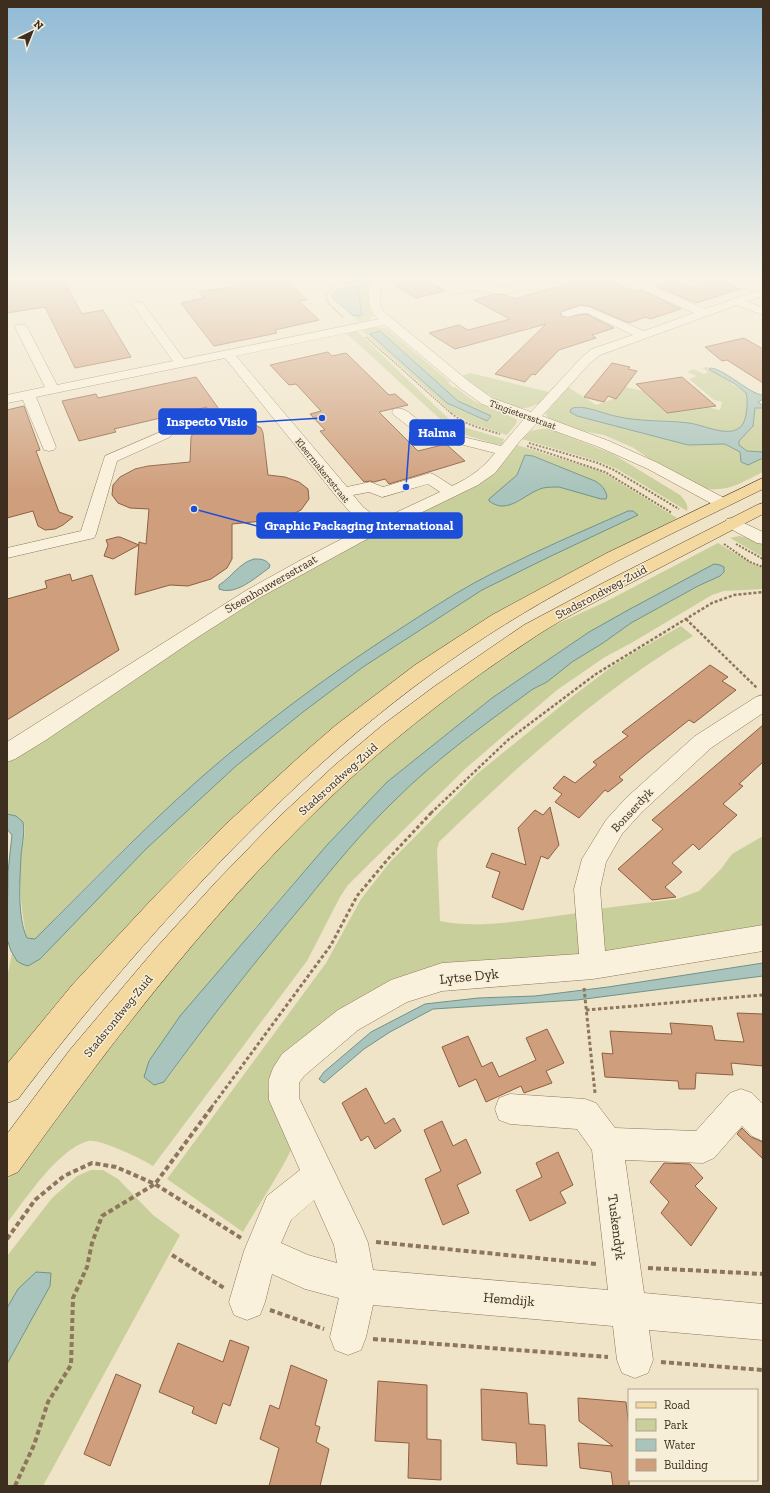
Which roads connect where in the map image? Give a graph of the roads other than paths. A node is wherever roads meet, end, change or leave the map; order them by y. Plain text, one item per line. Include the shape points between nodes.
1 (33, 351) edge
2 (173, 351) edge
3 (238, 351) edge
4 (423, 351) edge
5 (598, 351) edge
6 (227, 353) junction
7 (178, 358) junction
8 (51, 384) junction
9 (28, 395) junction
10 (7, 399) edge
11 (398, 412) dead end
12 (533, 419) junction
13 (165, 434) dead end
14 (511, 444) junction
15 (49, 447) dead end
16 (763, 483) edge
17 (451, 492) junction
18 (342, 493) junction
19 (763, 508) edge
20 (715, 519) junction
21 (378, 526) junction
22 (763, 526) edge
23 (763, 539) edge
24 (7, 553) edge
25 (762, 694) edge
26 (7, 753) edge
27 (763, 938) edge
28 (593, 966) junction
29 (7, 1088) edge
30 (752, 1107) edge
31 (510, 1109) dead end
32 (763, 1125) edge
33 (600, 1134) junction
34 (7, 1160) edge
35 (319, 1175) junction
36 (261, 1251) junction
37 (359, 1286) junction
38 (247, 1302) road end
39 (628, 1309) junction
40 (763, 1322) edge
41 (348, 1337) road end
42 (635, 1360) road end

1 - 8 street
2 - 7 street
3 - 6 street
4 - 12 street, Tingietersstraat via 477,395
5 - 12 street, Steenhouwersstraat via 590,356
6 - 7 street
6 - 18 street, Kleermakersstraat
7 - 8 street
8 - 9 street
9 - 10 street
9 - 15 street
11 - 14 street via 422,430
12 - 14 street, Steenhouwersstraat
12 - 20 street, Tingietersstraat via 630,456
13 - 24 street via 110,460 88,534
14 - 17 street, Steenhouwersstraat via 490,470 473,482
16 - 20 main road, Stadsrondweg-Zuid
17 - 18 street via 430,478 382,492 370,487
17 - 21 street, Steenhouwersstraat
18 - 21 street, Kleermakersstraat via 356,510
19 - 20 main road, Stadsrondweg-Zuid
20 - 22 street
20 - 23 street
20 - 29 main road, Stadsrondweg-Zuid via 593,567 501,618 463,642 353,722 201,864 121,950 38,1047
20 - 34 main road, Stadsrondweg-Zuid via 523,635 471,670 383,738 321,792 233,882 161,963 79,1063
21 - 26 street, Steenhouwersstraat via 252,595
25 - 28 street, Bonserdyk via 703,742 634,805 614,827 594,859 587,889
27 - 28 street, Lytse Dyk
28 - 35 street, Lytse Dyk via 442,977 401,990 348,1020 293,1065 284,1079 284,1100
30 - 32 street
30 - 33 street via 703,1147
31 - 33 street via 585,1114
33 - 39 street, Tuskendyk
35 - 36 street via 279,1208
35 - 37 street, Lytse Dyk via 351,1243
36 - 37 street, Hemdijk via 305,1272
36 - 38 street
37 - 39 street, Hemdijk
37 - 41 street
39 - 40 street, Hemdijk
39 - 42 street, Tuskendyk

